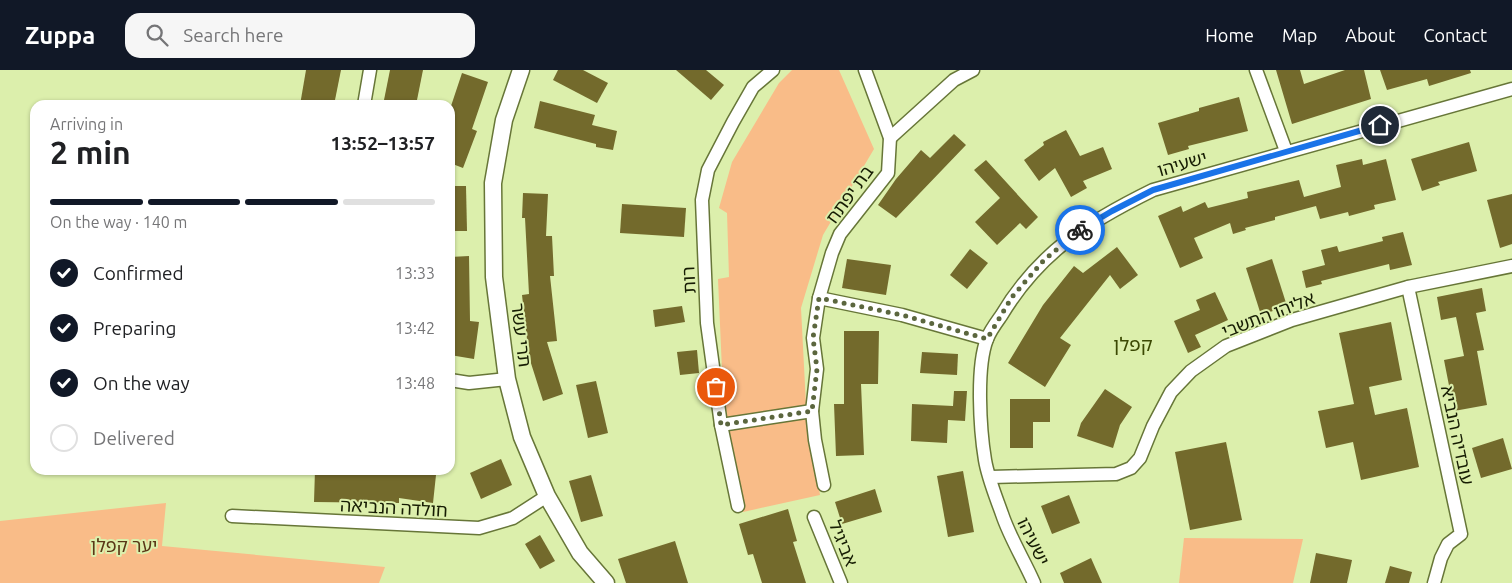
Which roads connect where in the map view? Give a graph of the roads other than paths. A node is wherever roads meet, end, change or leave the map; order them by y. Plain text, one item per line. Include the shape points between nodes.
1 (370, 70) edge
2 (522, 70) edge
3 (773, 70) edge
4 (865, 70) edge
5 (973, 70) edge
6 (1256, 70) edge
7 (1512, 89) edge
8 (365, 100) edge
9 (890, 138) junction
10 (1286, 151) junction
11 (1512, 266) edge
12 (1408, 287) junction
13 (819, 298) junction
14 (987, 339) junction
15 (507, 379) junction
16 (455, 381) edge
17 (812, 411) junction
18 (721, 425) junction
19 (990, 478) junction
20 (824, 485) dead end
21 (547, 496) junction
22 (738, 506) dead end
23 (232, 516) dead end
24 (814, 517) dead end
25 (606, 583) edge
26 (841, 583) edge
27 (1034, 583) edge
28 (1434, 583) edge

1 - 8 street
2 - 15 street, תרי עשר via 504,120 493,182 494,276
3 - 18 street, רות via 753,87 708,170 702,200 707,323
4 - 9 street
5 - 9 street via 954,80
6 - 10 street
7 - 10 street, ישעיהו
9 - 13 street, בת יפתח via 888,173 840,234
10 - 14 street, ישעיהו via 1153,190 1078,231 1044,260 1012,297
11 - 12 street, אליהו התשבי
12 - 19 street, אליהו התשבי via 1292,320 1226,346 1191,371 1171,392 1140,458 1131,468 1116,474
12 - 28 street, עובדיה הנביא via 1461,534 1448,544
13 - 14 street via 902,315
13 - 17 street, בת יפתח via 813,338 817,369
14 - 19 street, ישעיהו via 981,367 980,401 985,460
15 - 16 street via 469,383
15 - 21 street, תרי עשר via 522,437
17 - 18 street
17 - 20 street, בת יפתח
18 - 22 street, רות
19 - 27 street, ישעיהו via 1002,516
21 - 23 street, חולדה הנביאה via 513,518 480,528
21 - 25 street, תרי עשר via 580,553
24 - 26 street, אביגיל

